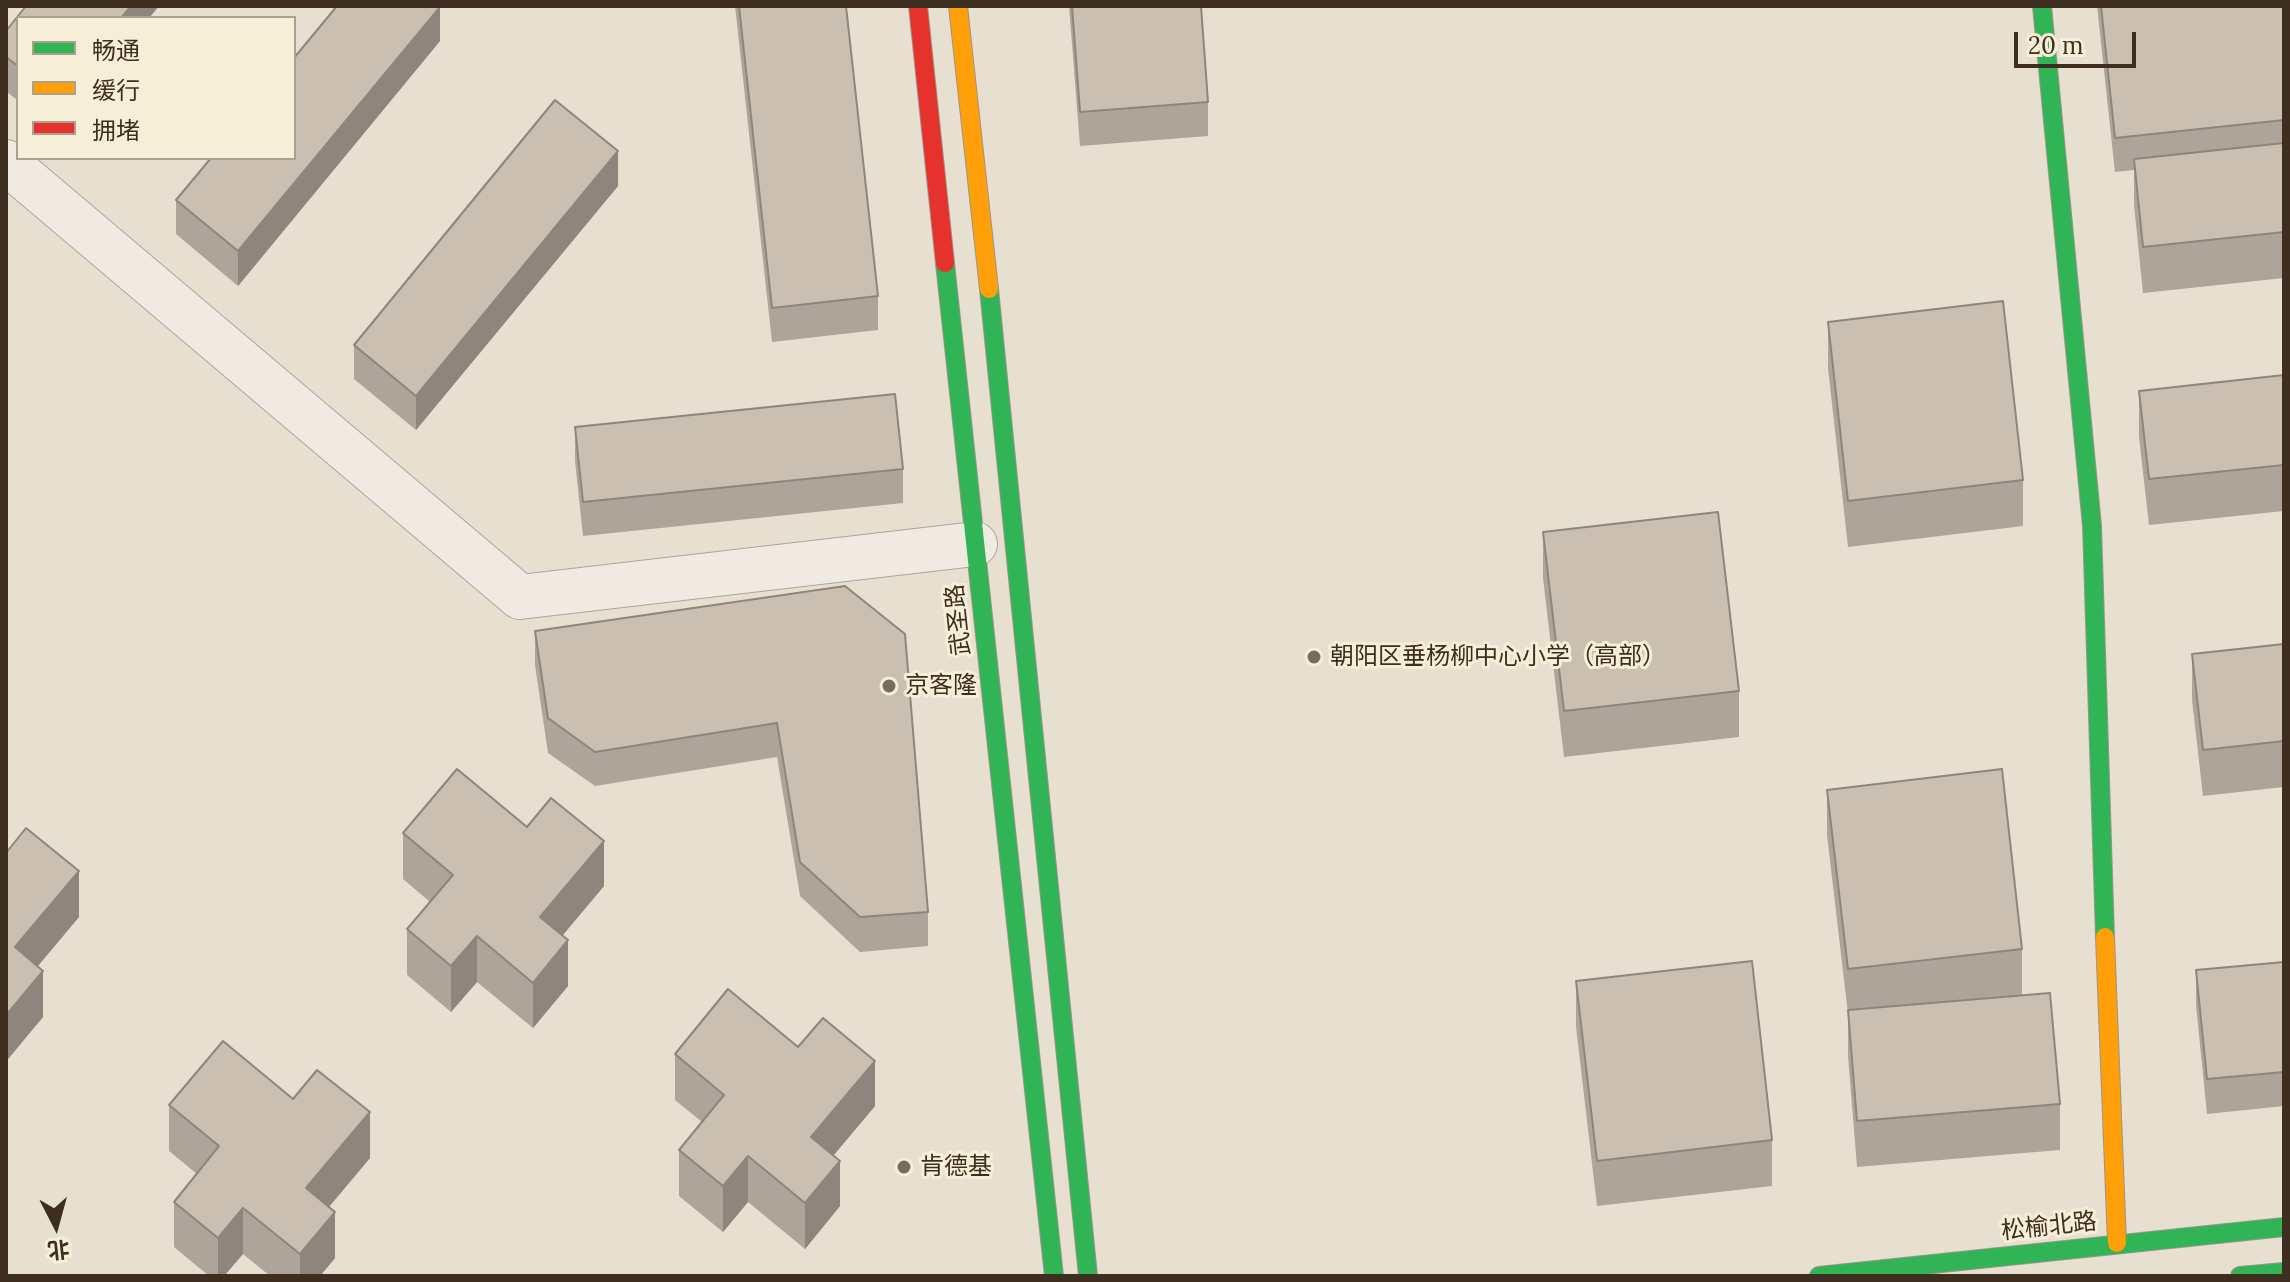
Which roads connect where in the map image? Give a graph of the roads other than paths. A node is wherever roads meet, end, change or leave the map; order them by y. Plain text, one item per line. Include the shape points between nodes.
1 (918, 6) edge
2 (958, 6) edge
3 (2042, 6) edge
4 (6, 162) edge
5 (975, 544) junction
6 (2284, 1227) edge
7 (2117, 1243) junction
8 (2284, 1272) edge
9 (1054, 1276) edge
10 (1088, 1276) edge
11 (1819, 1276) edge
12 (2240, 1276) edge

1 - 5 street, 武圣路
2 - 10 street
3 - 7 street via 2092,526
4 - 5 street via 520,597
5 - 9 street, 武圣路
6 - 7 street, 松榆北路
7 - 11 street, 松榆北路
8 - 12 street

